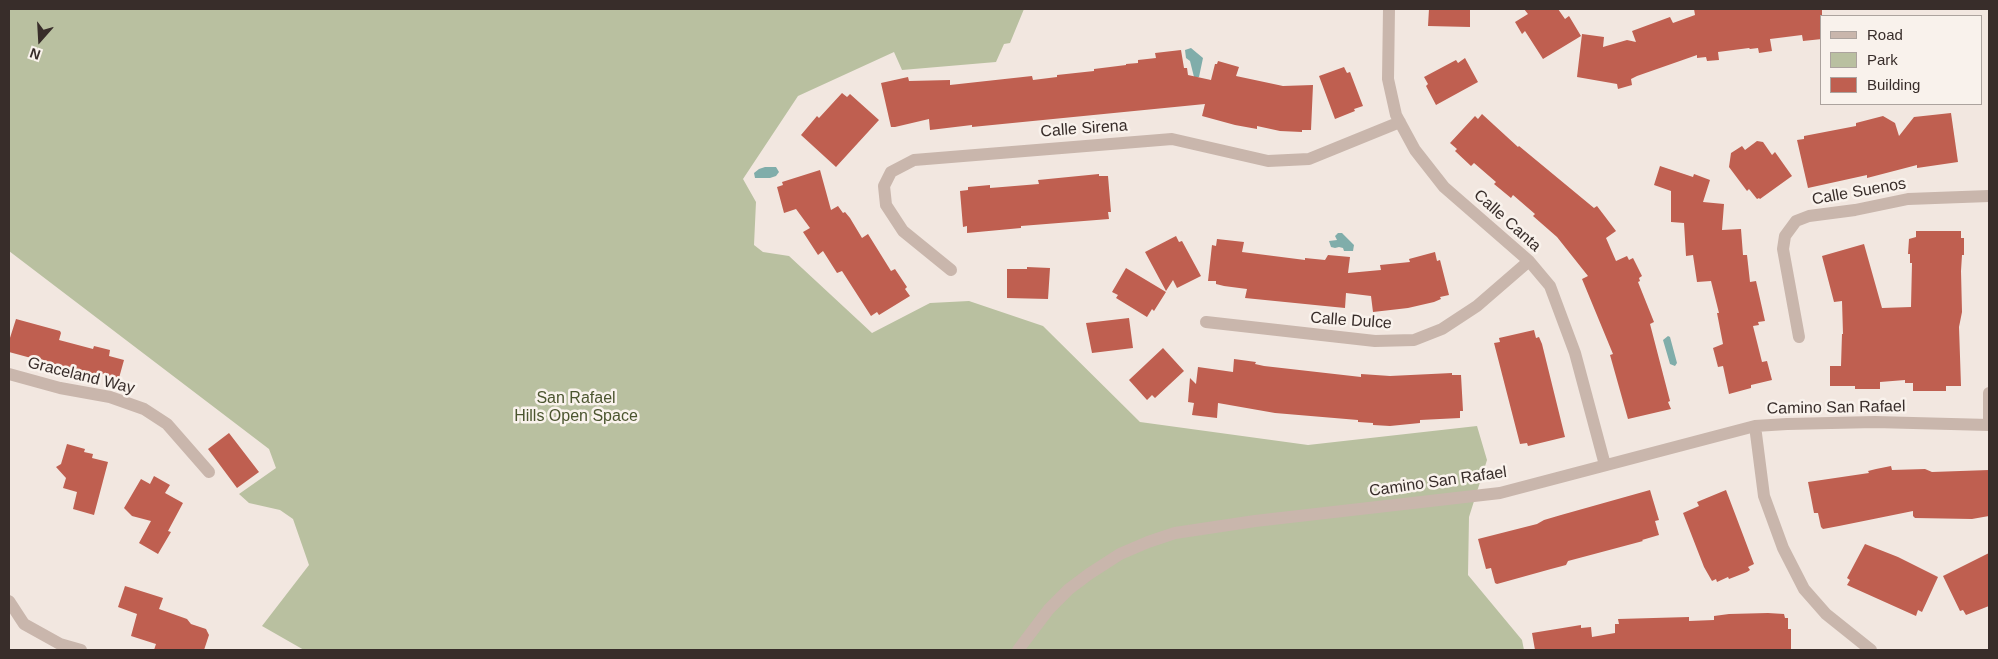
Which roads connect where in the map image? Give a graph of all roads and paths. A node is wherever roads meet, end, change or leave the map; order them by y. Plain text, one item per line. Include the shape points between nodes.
1 (1390, 9) edge
2 (1400, 122) junction
3 (1989, 196) edge
4 (1529, 261) junction
5 (951, 270) dead end
6 (1206, 322) dead end
7 (1799, 337) dead end
8 (9, 374) edge
9 (1989, 393) edge
10 (1989, 425) edge
11 (1755, 426) junction
12 (1605, 465) junction
13 (209, 472) dead end
14 (9, 601) edge
15 (81, 650) edge
16 (1018, 650) edge
17 (1871, 650) edge

1 - 2 street, Calle Canta via 1388,79
2 - 4 street, Calle Canta via 1415,150 1444,187
2 - 5 street, Calle Sirena via 1308,159 1268,161 1172,139 914,160 891,172 884,186 886,205 903,231
3 - 7 street, Calle Suenos via 1908,199 1796,221 1783,241
4 - 6 street, Calle Dulce via 1477,306 1442,329 1414,340 1376,342
4 - 12 street, Calle Canta via 1550,286 1575,353
8 - 13 street, Graceland Way via 110,397 144,409 168,424
9 - 10 street
10 - 11 street, Camino San Rafael via 1875,422
11 - 12 street, Camino San Rafael
11 - 17 street via 1764,496 1783,548 1804,589 1826,614
12 - 16 street, Camino San Rafael via 1500,493 1175,533 1120,554 1089,574 1049,609
14 - 15 street via 24,624 60,644

